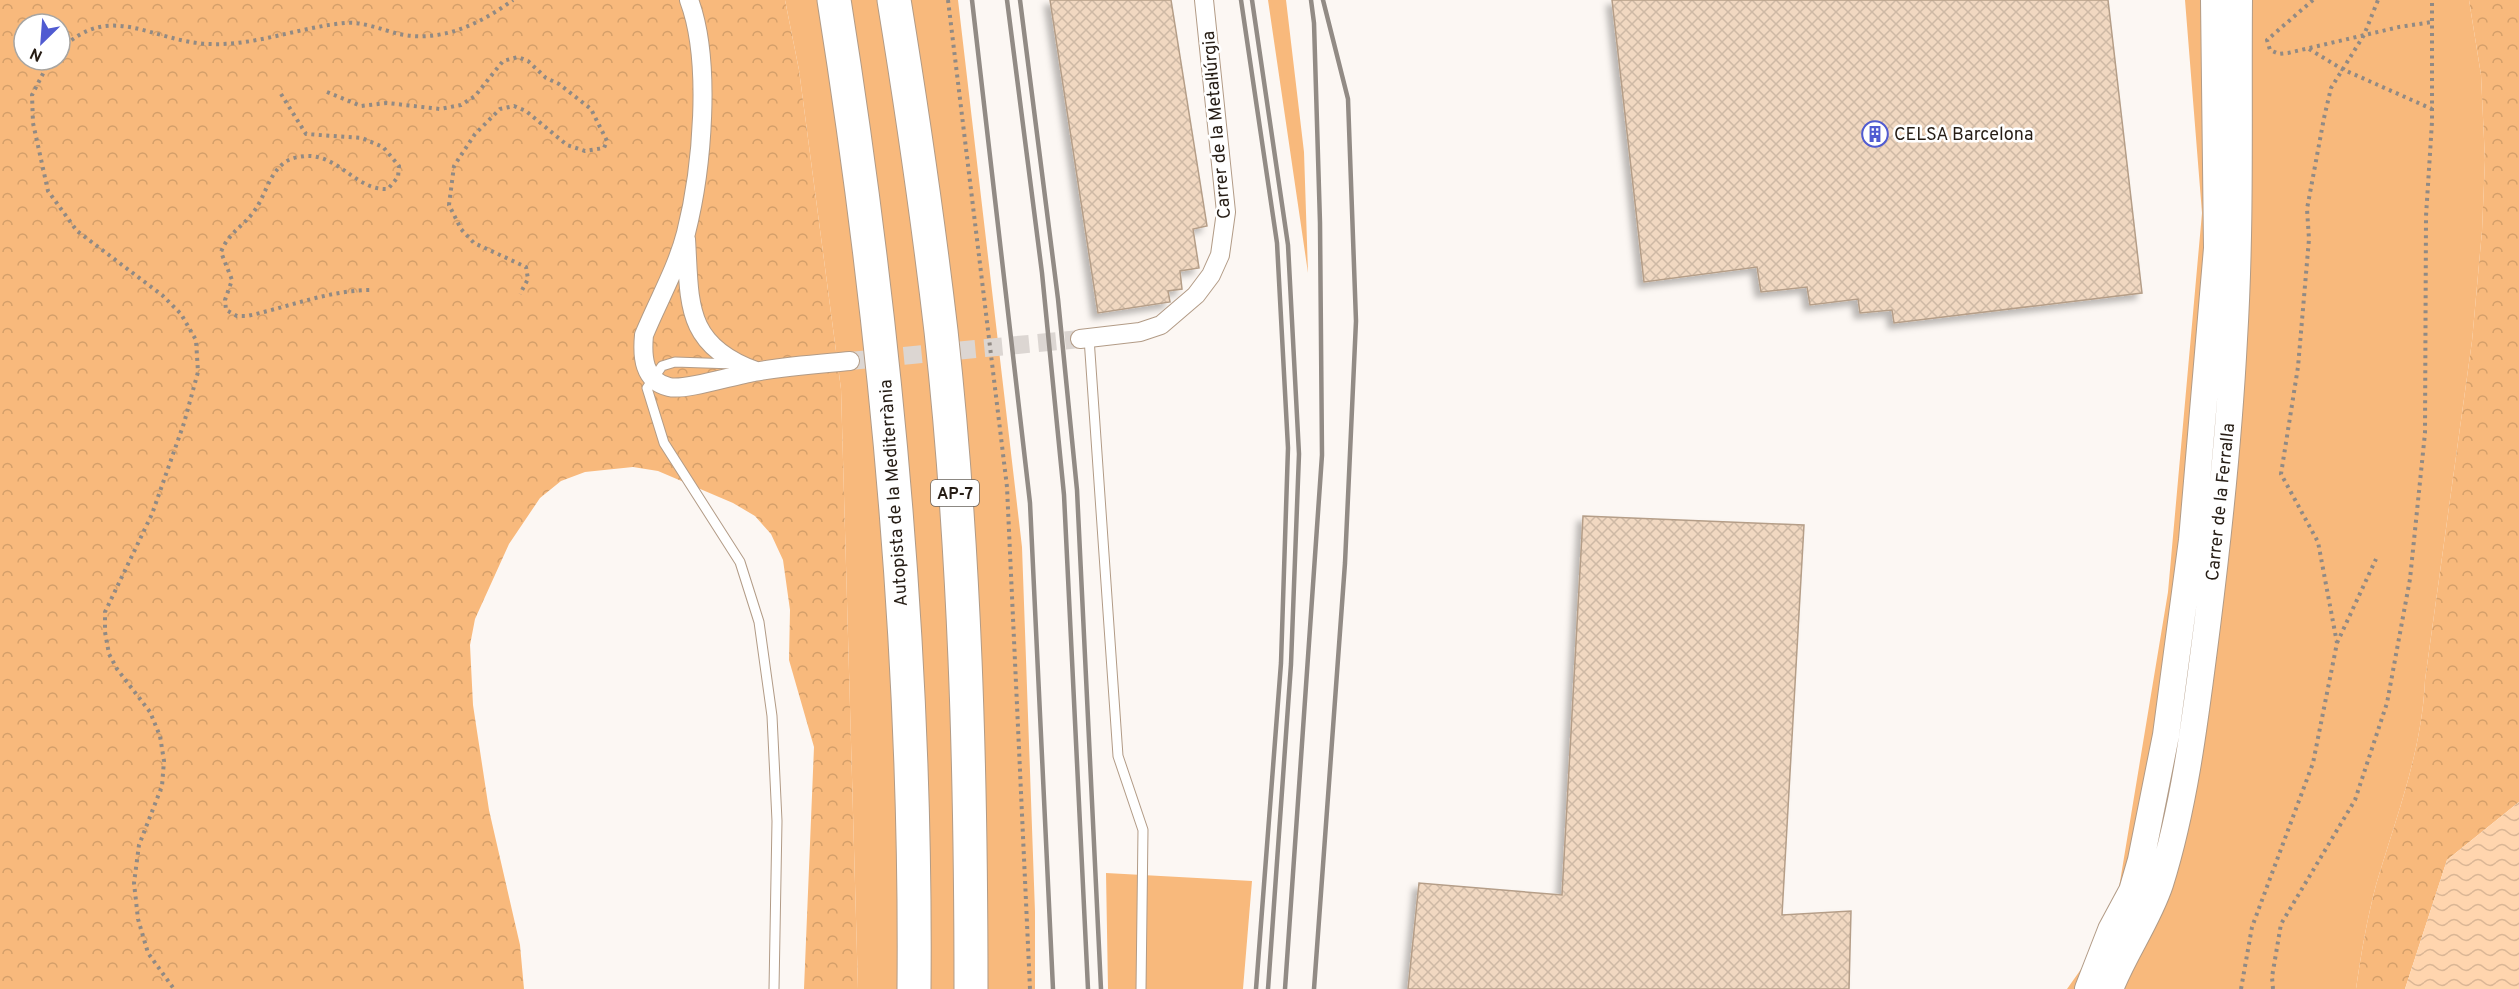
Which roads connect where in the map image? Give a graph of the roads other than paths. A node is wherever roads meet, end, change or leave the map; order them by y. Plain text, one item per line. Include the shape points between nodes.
1 (689, 0) edge
2 (834, 0) edge
3 (894, 0) edge
4 (1204, 0) edge
5 (2214, 0) edge
6 (2238, 0) edge
7 (686, 234) junction
8 (1085, 339) joint
9 (850, 361) tunnel mouth
10 (738, 365) junction
11 (757, 371) junction
12 (652, 377) junction
13 (774, 989) edge
14 (914, 989) edge
15 (971, 989) edge
16 (1141, 989) edge
17 (2088, 989) edge
18 (2110, 989) edge

1 - 7 street via 700,51 703,97
2 - 14 highway, Autopista de la Mediterrània via 869,231 890,420 912,795
3 - 15 highway, AP-7 via 924,198 953,465 968,753
4 - 8 street, Carrer de la Metal·lúrgia via 1226,212 1220,255 1196,295 1161,325 1140,332
5 - 17 street, Carrer de la Ferralla via 2217,248 2192,540 2166,735 2141,860 2132,891 2111,930
6 - 18 street, Carrer de la Ferralla via 2234,339 2221,513 2197,703 2177,818 2159,887
7 - 10 street via 693,317 715,347
7 - 12 street via 644,335 644,361
8 - 16 lane via 1119,756 1143,830
9 - 11 street
10 - 11 street
10 - 12 lane via 675,362 662,366
11 - 12 street via 679,388 668,387
12 - 13 lane via 646,388 664,444 740,562 759,622 772,716 777,821

